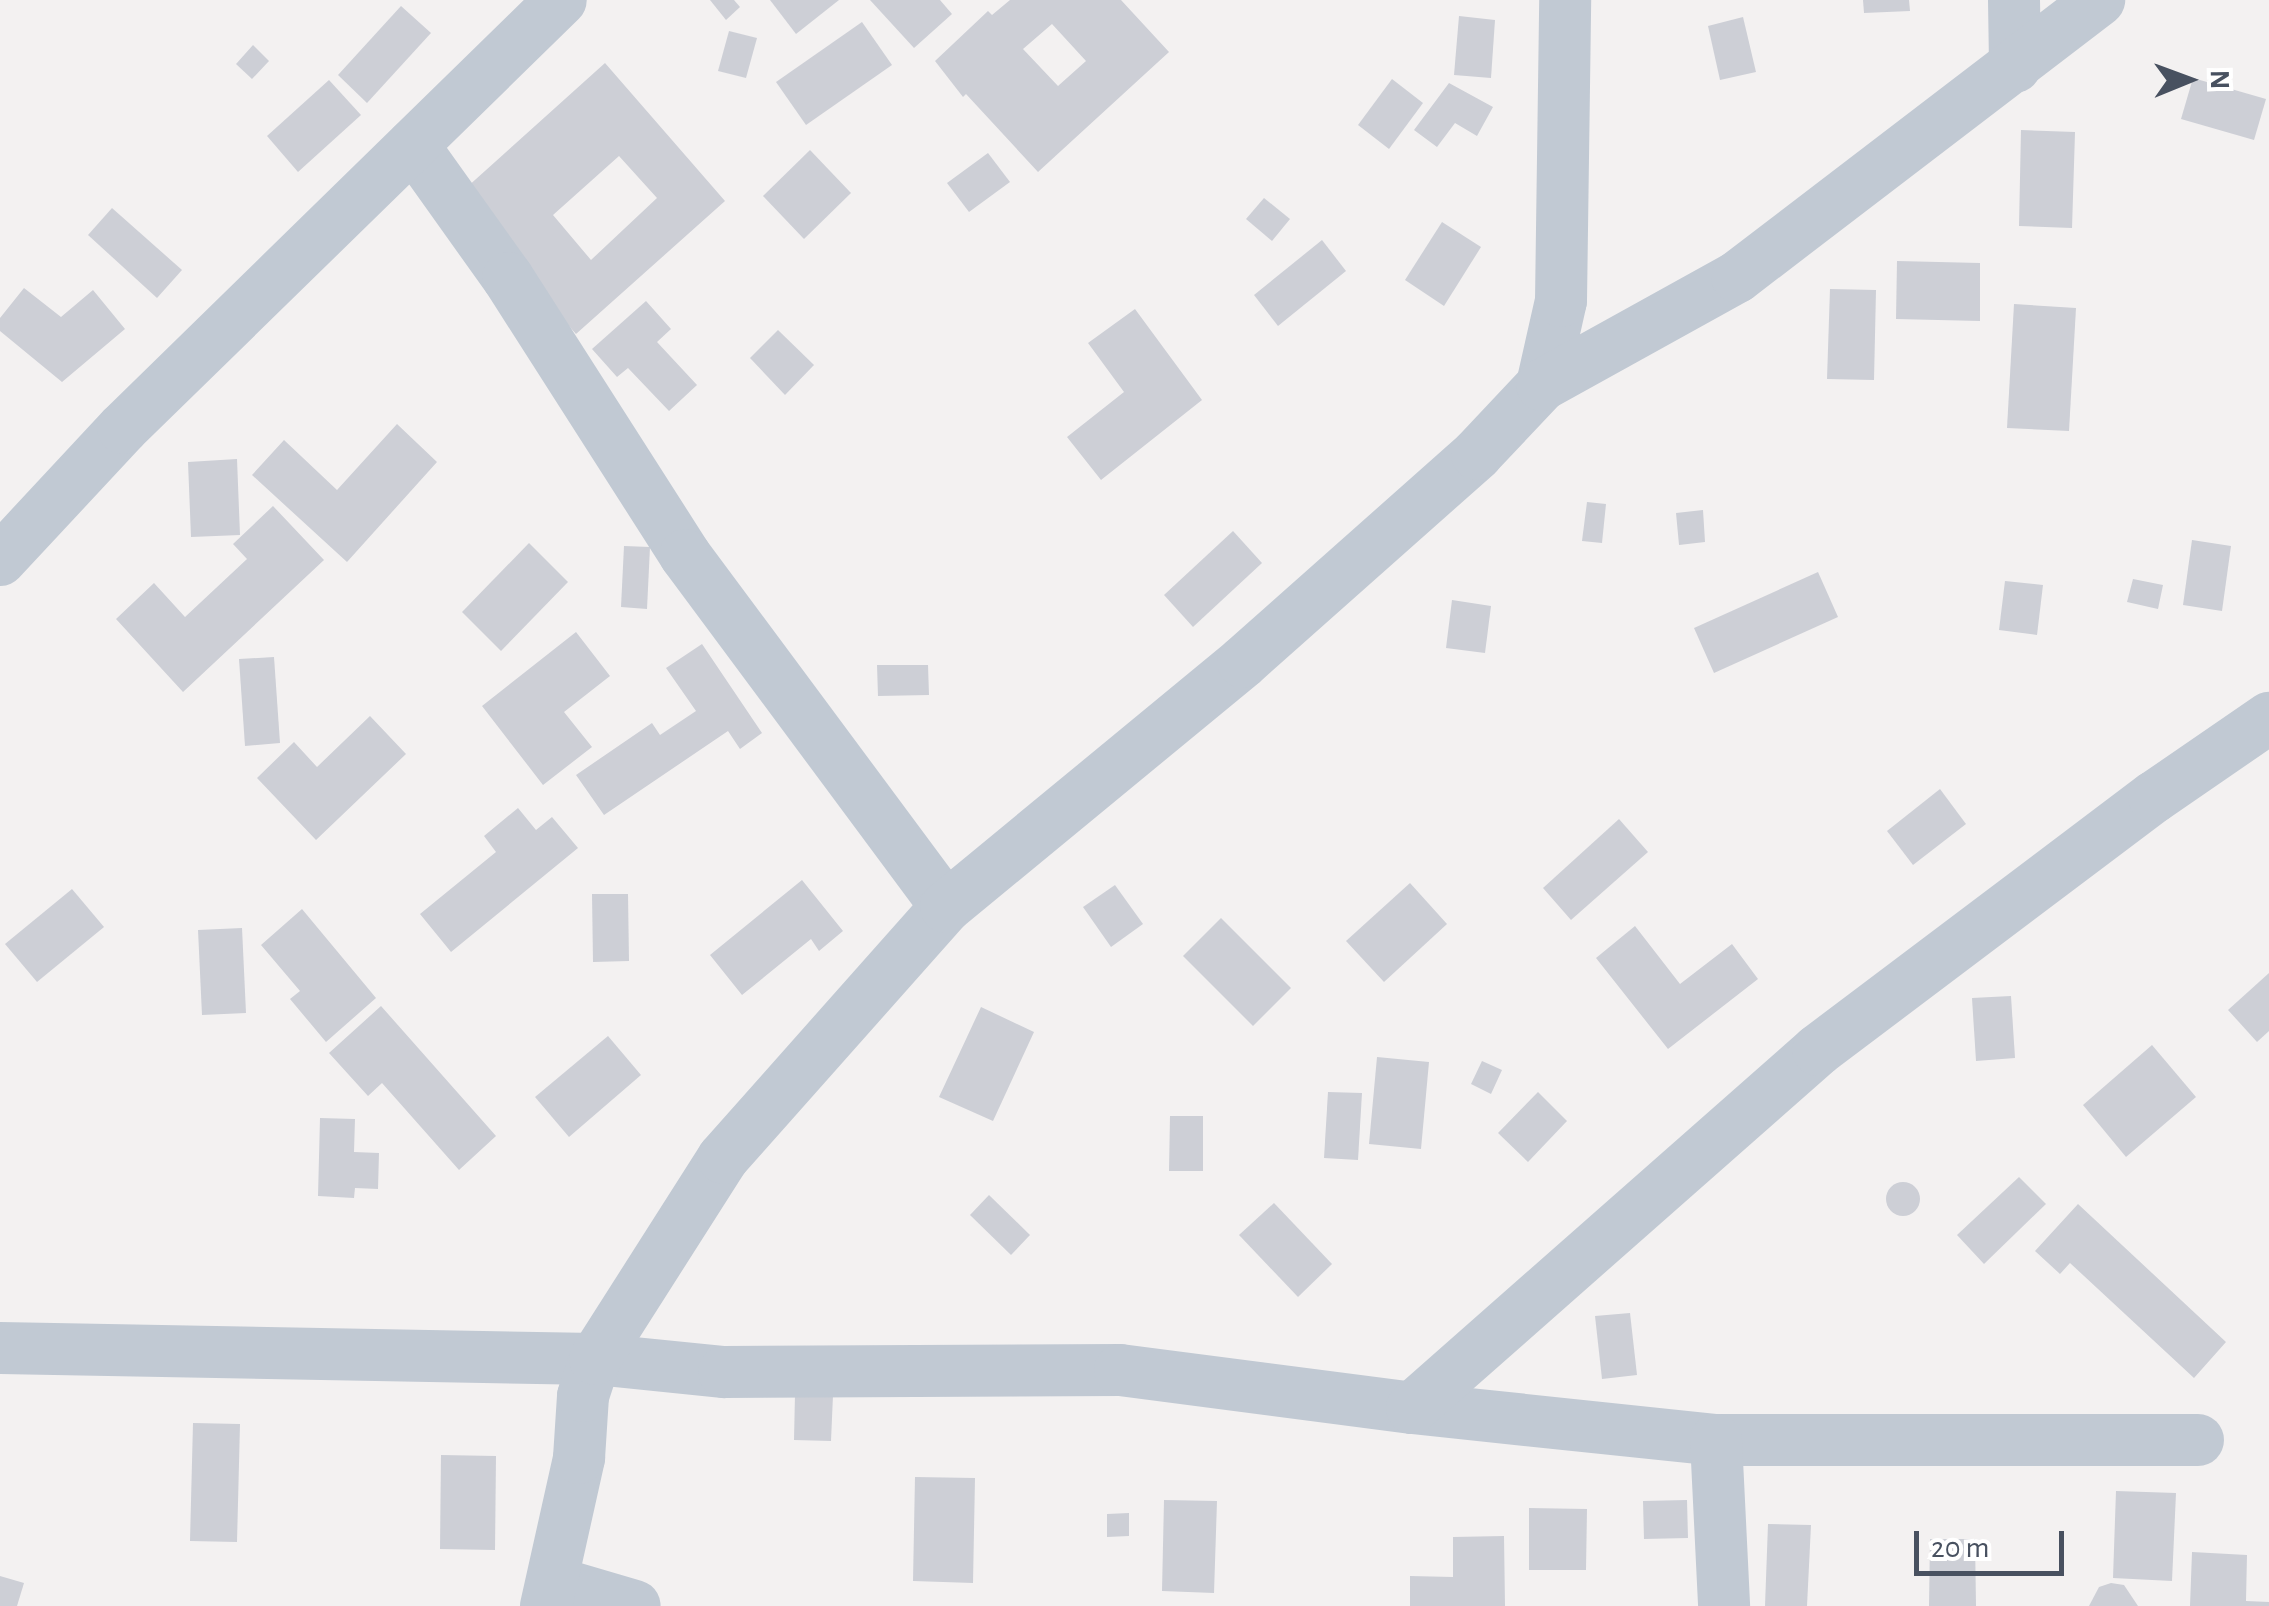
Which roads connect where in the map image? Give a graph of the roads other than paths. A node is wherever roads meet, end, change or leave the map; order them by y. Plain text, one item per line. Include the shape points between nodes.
1 (562, 0) edge
2 (1565, 0) edge
3 (2014, 0) edge
4 (2099, 0) edge
5 (2015, 67) junction
6 (413, 145) junction
7 (1542, 386) junction
8 (0, 560) edge
9 (2269, 718) edge
10 (946, 907) junction
11 (0, 1348) edge
12 (595, 1359) junction
13 (1412, 1408) junction
14 (1716, 1440) junction
15 (2198, 1440) dead end
16 (550, 1594) edge
17 (635, 1606) edge
18 (1724, 1606) edge

1 - 6 street
2 - 7 street via 1562,301
3 - 5 street
4 - 5 street
5 - 7 street via 1737,277
6 - 8 street via 123,428
6 - 10 street via 508,278 685,555
7 - 10 street via 1477,454 1243,662
9 - 13 street via 1818,1050
10 - 12 street via 723,1158
11 - 12 street
12 - 13 street via 724,1372 1120,1370
12 - 16 street
13 - 14 street
14 - 15 street
14 - 18 street
16 - 17 street

